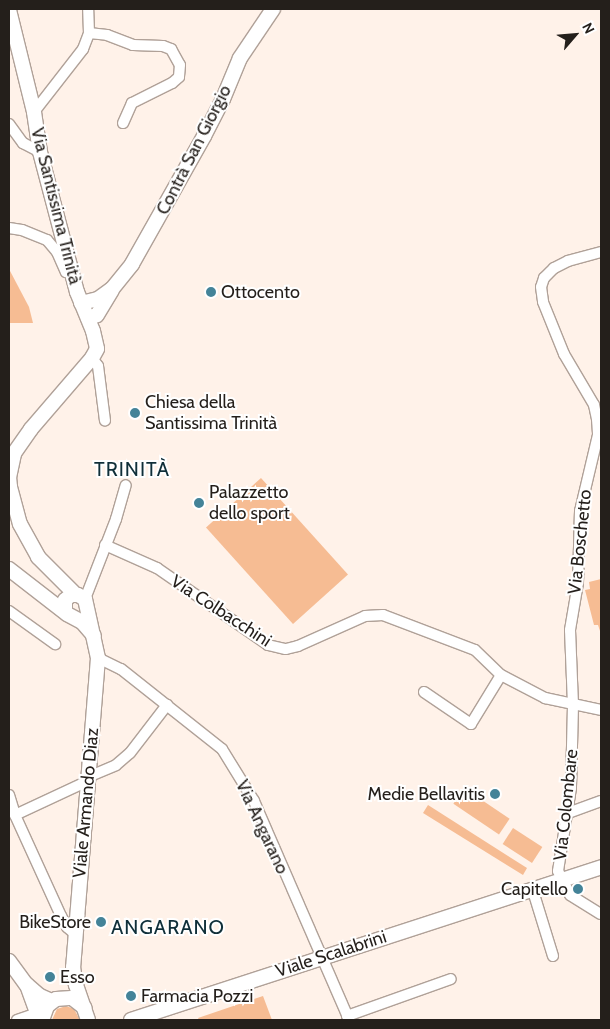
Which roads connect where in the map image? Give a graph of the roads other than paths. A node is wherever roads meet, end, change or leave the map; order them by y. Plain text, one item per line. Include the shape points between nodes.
1 (88, 9) edge
2 (273, 9) edge
3 (9, 10) edge
4 (90, 33) junction
5 (34, 112) junction
6 (123, 123) dead end
7 (9, 124) edge
8 (40, 152) junction
9 (9, 228) edge
10 (601, 252) edge
11 (72, 273) junction
12 (112, 289) junction
13 (82, 303) junction
14 (88, 318) junction
15 (92, 358) junction
16 (105, 421) dead end
17 (11, 457) edge
18 (9, 485) edge
19 (126, 486) dead end
20 (105, 545) junction
21 (9, 569) edge
22 (82, 596) junction
23 (9, 611) edge
24 (70, 614) junction
25 (95, 638) junction
26 (56, 644) dead end
27 (98, 658) junction
28 (501, 675) junction
29 (424, 692) dead end
30 (167, 705) junction
31 (573, 705) junction
32 (601, 710) edge
33 (88, 779) junction
34 (9, 798) edge
35 (601, 801) edge
36 (568, 813) junction
37 (15, 815) junction
38 (601, 867) edge
39 (561, 881) junction
40 (533, 891) junction
41 (601, 914) edge
42 (75, 934) junction
43 (553, 956) dead end
44 (321, 957) junction
45 (9, 961) edge
46 (73, 967) junction
47 (451, 979) dead end
48 (26, 984) junction
49 (57, 999) junction
50 (87, 1015) edge
51 (40, 1018) edge
52 (348, 1018) edge
53 (18, 1020) edge
54 (131, 1020) edge

1 - 4 street
2 - 12 street, Contrà San Giorgio via 240,58 219,106 141,250
3 - 5 street
4 - 5 street, Via Santissima Trinità via 83,49
4 - 6 street via 133,45 163,46 171,49 180,65 179,77 132,103
5 - 8 street, Via Santissima Trinità
7 - 8 street via 23,143
8 - 11 street, Via Santissima Trinità
9 - 11 street via 47,240 66,272
10 - 31 street, Via Boschetto via 554,268 544,278 541,287 543,302 564,354 594,405 597,419 598,435 580,511 578,583 570,630
11 - 13 street, Via Santissima Trinità
12 - 13 street, Contrà San Giorgio via 98,299
12 - 14 street, Contrà San Giorgio via 97,315
13 - 14 street, Via Santissima Trinità
14 - 15 street, Via Santissima Trinità via 97,349
15 - 16 street, Via Santissima Trinità via 98,366
15 - 17 street
17 - 18 street
18 - 22 street via 20,524 34,551
19 - 20 street
20 - 22 street
20 - 28 street, Via Colbacchini via 157,568 268,645 286,649 298,646 365,616 383,615 475,650
21 - 24 street
22 - 24 street via 82,616
22 - 24 street via 65,600
22 - 25 street, Viale Armando Diaz
23 - 26 street
24 - 25 street
25 - 27 street, Viale Armando Diaz
27 - 30 street, Via Angarano via 121,669
27 - 33 street, Viale Armando Diaz
28 - 29 street via 471,724
28 - 31 street, Via Colbacchini via 545,698
30 - 33 street via 130,753 116,765
30 - 44 street, Via Angarano via 222,749 234,766 254,801
31 - 32 street, Via Colbacchini
31 - 36 street, Via Colombare
33 - 37 street
33 - 42 street, Viale Armando Diaz
34 - 37 street
35 - 36 street
36 - 39 street, Via Colombare via 558,871
37 - 42 street via 61,916
38 - 39 street, Viale Scalabrini
39 - 40 street, Viale Scalabrini
39 - 41 street, Via Colombare via 570,895
40 - 43 street
40 - 44 street, Viale Scalabrini
42 - 46 street, Viale Armando Diaz
44 - 52 street, Via Angarano
44 - 54 street, Viale Scalabrini
45 - 48 street
46 - 49 street, Viale Armando Diaz
46 - 50 street, Viale Armando Diaz
47 - 52 street
48 - 49 street via 40,996
48 - 51 street
49 - 50 street, Viale Armando Diaz via 77,1000
49 - 51 street, Viale Armando Diaz
51 - 53 street

